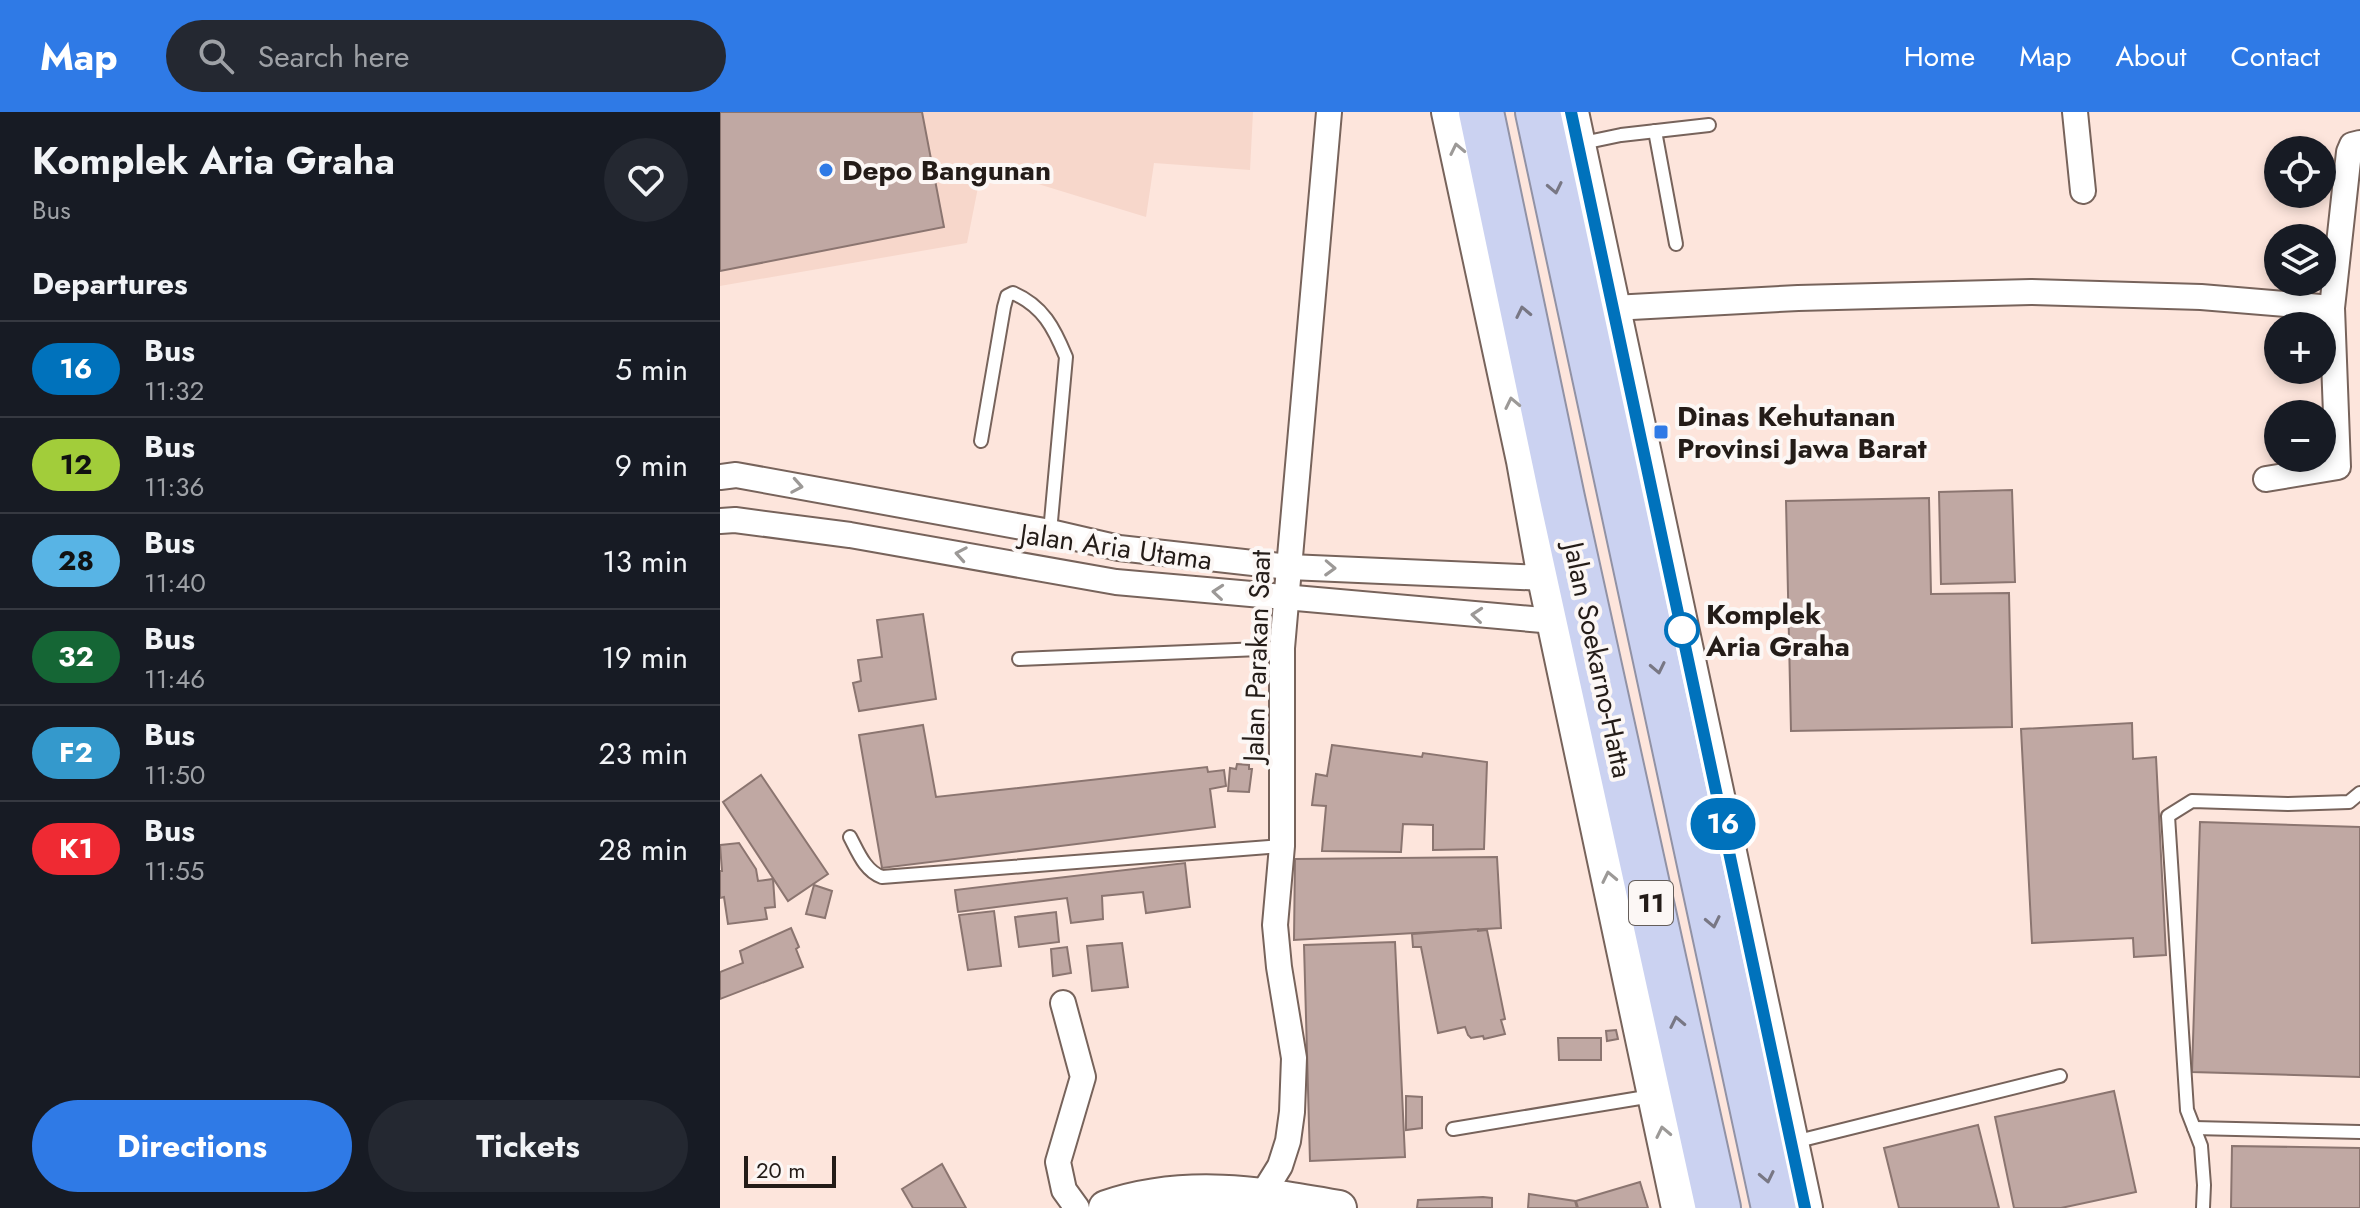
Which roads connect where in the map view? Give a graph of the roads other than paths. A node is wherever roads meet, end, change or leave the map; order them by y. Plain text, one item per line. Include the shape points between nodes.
1 (1329, 112) edge
2 (1538, 112) edge
3 (2075, 112) edge
4 (1473, 113) edge
5 (1709, 125) dead end
6 (1575, 128) edge
7 (1655, 131) junction
8 (2360, 143) edge
9 (2083, 191) dead end
10 (1676, 244) dead end
11 (1613, 308) junction
12 (2332, 308) junction
13 (981, 441) dead end
14 (1524, 461) junction
15 (2349, 467) edge
16 (728, 476) edge
17 (2266, 479) dead end
18 (1618, 482) junction
19 (1562, 498) junction
20 (728, 520) edge
21 (1050, 532) junction
22 (1119, 548) junction
23 (1289, 567) junction
24 (1545, 578) junction
25 (1640, 581) junction
26 (1116, 582) junction
27 (1287, 598) junction
28 (1570, 610) junction
29 (1680, 624) junction
30 (1282, 648) junction
31 (1019, 659) dead end
32 (2360, 793) edge
33 (850, 837) dead end
34 (1282, 846) junction
35 (1063, 1003) dead end
36 (2060, 1076) dead end
37 (1655, 1095) junction
38 (2194, 1128) junction
39 (1453, 1129) dead end
40 (2360, 1132) edge
41 (1791, 1142) junction
42 (1262, 1195) junction
43 (1077, 1208) edge
44 (1106, 1208) edge
45 (1339, 1208) edge
46 (1679, 1208) edge
47 (1718, 1208) edge
48 (1774, 1208) edge
49 (1805, 1208) edge
50 (2203, 1208) edge

1 - 23 street, Jalan Parakan Saat
2 -> 18 highway, Jalan Soekarno-Hatta / 11
3 - 9 street
14 -> 4 main road, Jalan Soekarno-Hatta
19 -> 4 highway, Jalan Soekarno-Hatta / 11
5 - 7 lane
6 - 7 lane via 1621,135
6 - 11 main road
7 - 10 lane
8 - 12 street via 2349,152
11 - 12 street via 2031,292 2201,297
11 - 29 main road
12 - 15 street
13 - 21 lane via 1004,307 1013,293 1043,313 1066,357
14 - 19 highway
14 - 24 main road, Jalan Soekarno-Hatta
15 - 17 street
16 - 20 street
16 -> 21 street, Jalan Aria Utama
18 - 19 highway via 1612,501 1597,513 1578,511
18 - 25 highway, Jalan Soekarno-Hatta / 11
19 - 28 highway, Jalan Soekarno-Hatta / 11
26 -> 20 street, Jalan Aria Utama via 850,535
21 - 22 street, Jalan Aria Utama
22 - 23 street, Jalan Aria Utama
22 - 26 street
23 -> 24 street, Jalan Aria Utama
23 - 27 street, Jalan Parakan Saat
24 - 28 main road, Jalan Soekarno-Hatta
25 - 28 highway via 1625,567 1607,564 1593,575
25 - 29 highway
25 -> 48 highway, Jalan Soekarno-Hatta / 11
27 -> 26 street, Jalan Aria Utama
28 -> 27 street, Jalan Aria Utama
27 - 30 street, Jalan Parakan Saat
37 -> 28 main road, Jalan Soekarno-Hatta
47 -> 28 highway, Jalan Soekarno-Hatta / 11
29 - 41 main road
30 - 31 lane
30 - 34 street, Jalan Parakan Saat
32 - 38 lane via 2349,802 2192,801 2168,816 2187,1110
33 - 34 lane via 872,874 882,877
34 - 42 street, Jalan Parakan Saat via 1275,925 1294,1058 1292,1112 1280,1166
35 - 43 street via 1083,1077 1058,1162 1064,1190
36 - 41 lane
37 - 39 lane
46 -> 37 main road, Jalan Soekarno-Hatta
38 - 40 lane
38 - 50 lane via 2201,1146
41 - 49 main road
42 - 44 main road via 1171,1194
42 - 45 main road

